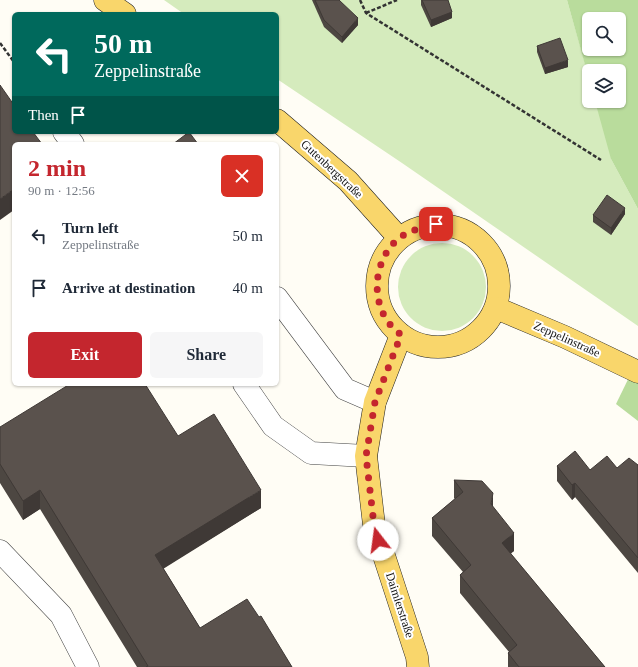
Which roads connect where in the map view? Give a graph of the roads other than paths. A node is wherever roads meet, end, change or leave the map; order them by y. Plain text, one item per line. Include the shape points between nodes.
1 (105, 0) edge
2 (122, 12) edge
3 (279, 122) edge
4 (400, 238) junction
5 (279, 301) edge
6 (496, 308) junction
7 (401, 335) junction
8 (638, 372) edge
9 (245, 386) edge
10 (375, 402) junction
11 (366, 456) junction
12 (0, 551) edge
13 (88, 667) edge
14 (418, 667) edge

1 - 2 main road
3 - 4 main road, Gutenbergstraße via 348,181
4 - 6 main road via 417,228 436,224 456,227 474,236 488,250 497,268 500,288
4 - 7 main road via 387,252 379,269 377,287 380,305 388,322
5 - 10 street via 345,388
6 - 7 main road via 486,324 472,337 455,345 436,348 418,344
6 - 8 main road, Zeppelinstraße
7 - 10 main road, Daimlerstraße
9 - 11 street via 273,426 311,453
10 - 11 main road, Daimlerstraße
11 - 14 main road, Daimlerstraße via 374,525 417,657
12 - 13 street via 61,615

